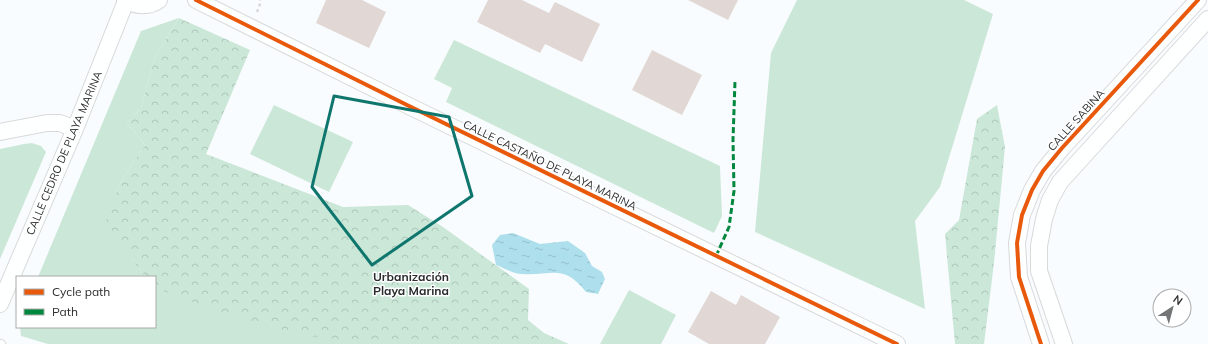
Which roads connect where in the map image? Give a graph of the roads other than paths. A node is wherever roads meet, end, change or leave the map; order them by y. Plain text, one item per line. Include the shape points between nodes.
1 (159, 0) edge
2 (196, 0) edge
3 (1198, 0) edge
4 (126, 1) edge
5 (1208, 19) edge
6 (75, 129) junction
7 (0, 132) edge
8 (0, 304) edge
9 (897, 344) edge
10 (1041, 344) edge
11 (1064, 344) edge

1 - 4 street via 146,5
2 - 9 street, CALLE CASTAÑO DE PLAYA MARINA
3 - 10 street, CALLE SABINA via 1062,148 1043,171 1032,190 1022,215 1017,243 1019,277
4 - 6 street, CALLE CEDRO DE PLAYA MARINA
5 - 11 street via 1060,182 1050,200 1039,246 1039,272
6 - 7 street via 60,123 47,123
6 - 8 street, CALLE CEDRO DE PLAYA MARINA

